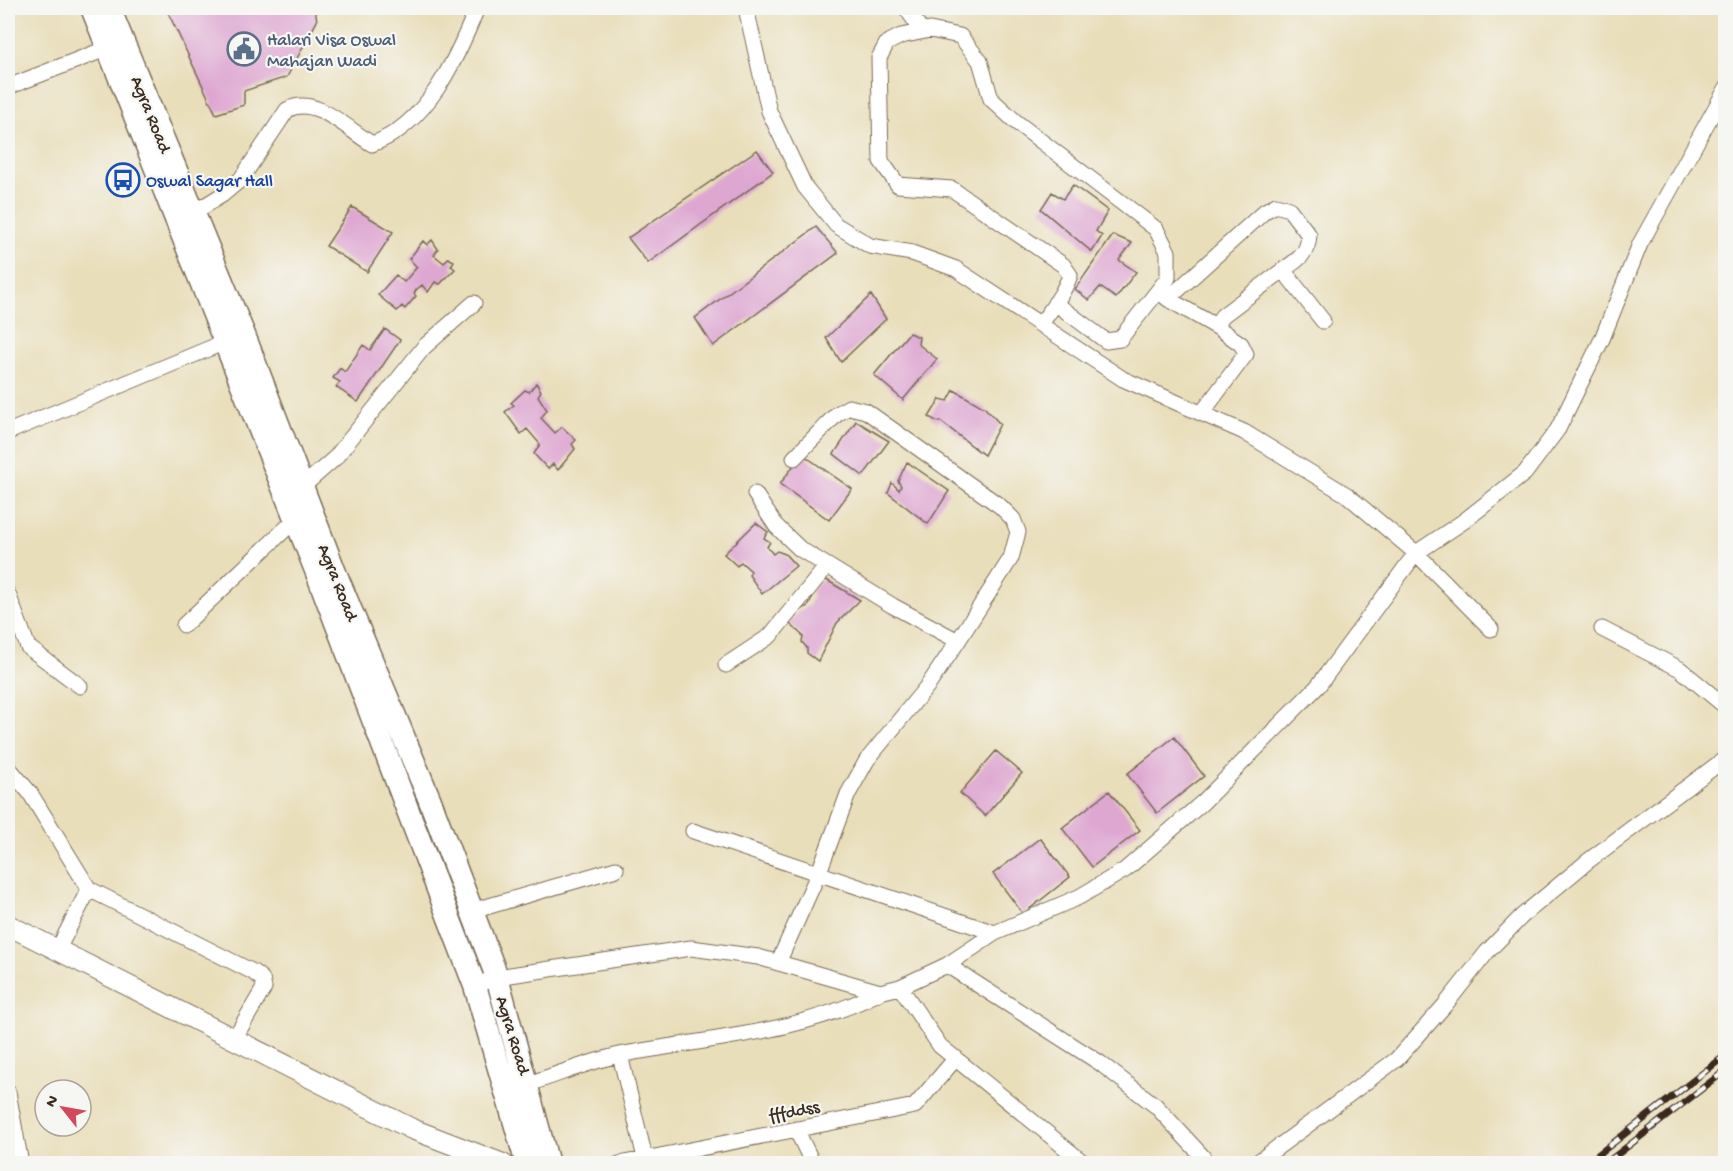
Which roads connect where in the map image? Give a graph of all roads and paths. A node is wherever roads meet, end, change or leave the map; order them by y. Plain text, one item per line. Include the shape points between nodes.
1 (92, 8) edge
2 (109, 8) edge
3 (477, 8) edge
4 (747, 8) edge
5 (906, 8) edge
6 (922, 31) junction
7 (108, 48) junction
8 (8, 87) edge
9 (1725, 89) edge
10 (193, 213) junction
11 (1283, 270) junction
12 (1163, 295) junction
13 (474, 303) dead end
14 (1055, 303) junction
15 (1323, 321) dead end
16 (1041, 324) junction
17 (1217, 327) junction
18 (225, 342) junction
19 (1202, 413) junction
20 (8, 432) edge
21 (794, 458) dead end
22 (302, 487) junction
23 (755, 494) dead end
24 (296, 519) junction
25 (1416, 553) junction
26 (827, 566) junction
27 (8, 594) edge
28 (184, 625) dead end
29 (1491, 629) dead end
30 (1602, 629) dead end
31 (958, 641) junction
32 (726, 665) dead end
33 (80, 686) dead end
34 (1725, 707) edge
35 (1725, 758) edge
36 (8, 767) edge
37 (693, 831) dead end
38 (616, 869) dead end
39 (819, 872) junction
40 (89, 889) junction
41 (472, 911) junction
42 (8, 926) edge
43 (996, 933) junction
44 (57, 951) junction
45 (778, 963) junction
46 (947, 965) junction
47 (497, 978) junction
48 (475, 986) junction
49 (900, 987) junction
50 (880, 992) junction
51 (234, 1039) junction
52 (620, 1055) junction
53 (956, 1058) junction
54 (528, 1084) junction
55 (8, 1092) edge
56 (796, 1129) junction
57 (1203, 1157) dead end
58 (645, 1158) junction
59 (672, 1158) edge
60 (21, 1164) edge
61 (503, 1164) edge
62 (527, 1164) edge
63 (548, 1164) edge
64 (619, 1164) edge
65 (813, 1164) edge
66 (1085, 1164) edge
67 (1255, 1164) edge

1 - 7 highway, Agra Road
2 - 10 highway, Agra Road
3 - 10 street via 453,61 420,111 405,126 372,144 326,114 297,104 287,110 241,179
4 - 16 street via 769,111 805,187 836,225 870,246 912,253 956,269
5 - 6 street
6 - 12 street via 960,36 980,62 991,99 1156,229 1168,252 1168,278
6 - 14 street via 887,43 879,58 881,161 898,185 952,189 1062,265 1070,275
7 - 8 street
7 - 18 highway, Agra Road
9 - 25 street via 1640,244 1602,339 1558,429 1525,473
10 - 22 highway, Agra Road
11 - 12 street via 1302,257 1309,234 1289,209 1276,205
11 - 15 street
11 - 17 street via 1222,316
12 - 14 street via 1120,339 1106,341
12 - 17 street
13 - 22 street via 424,347 335,458
14 - 16 street
16 - 19 street via 1123,379
17 - 19 street via 1241,344 1246,354
18 - 20 street
18 - 24 highway, Agra Road
19 - 25 street via 1244,432 1347,495
21 - 31 street via 837,414 849,407 866,411 1000,506 1012,519 1018,532 1011,558
22 - 41 highway, Agra Road
23 - 26 street via 776,526 800,549
24 - 28 street
24 - 48 highway, Agra Road
25 - 29 street
25 - 43 street via 1318,686 1203,802 1125,870 1079,897
26 - 31 street
26 - 32 street via 770,636
27 - 33 street via 28,648
30 - 34 street via 1680,669
31 - 39 street via 929,684 867,760 848,794
35 - 67 street via 1522,916 1397,1059
36 - 40 street via 30,792
37 - 39 street
38 - 41 street
39 - 43 street
39 - 45 street
40 - 44 street
40 - 51 street via 262,979 264,988
41 - 47 highway, Agra Road
42 - 44 main road
43 - 46 street
44 - 51 main road
45 - 47 street via 691,948
45 - 50 street
46 - 49 street
46 - 57 street via 1100,1063 1156,1106
47 - 48 street
47 - 54 highway, Agra Road
48 - 62 highway, Agra Road
49 - 50 street
49 - 53 street via 940,1046
50 - 52 street via 849,1008 809,1021
51 - 61 main road via 412,1129
52 - 54 street
52 - 58 street
53 - 56 street, fffddss via 915,1106
53 - 66 street
54 - 63 highway, Agra Road
55 - 60 street
56 - 59 street, fffddss
56 - 65 street
58 - 59 street, fffddss
58 - 64 street, fffddss

